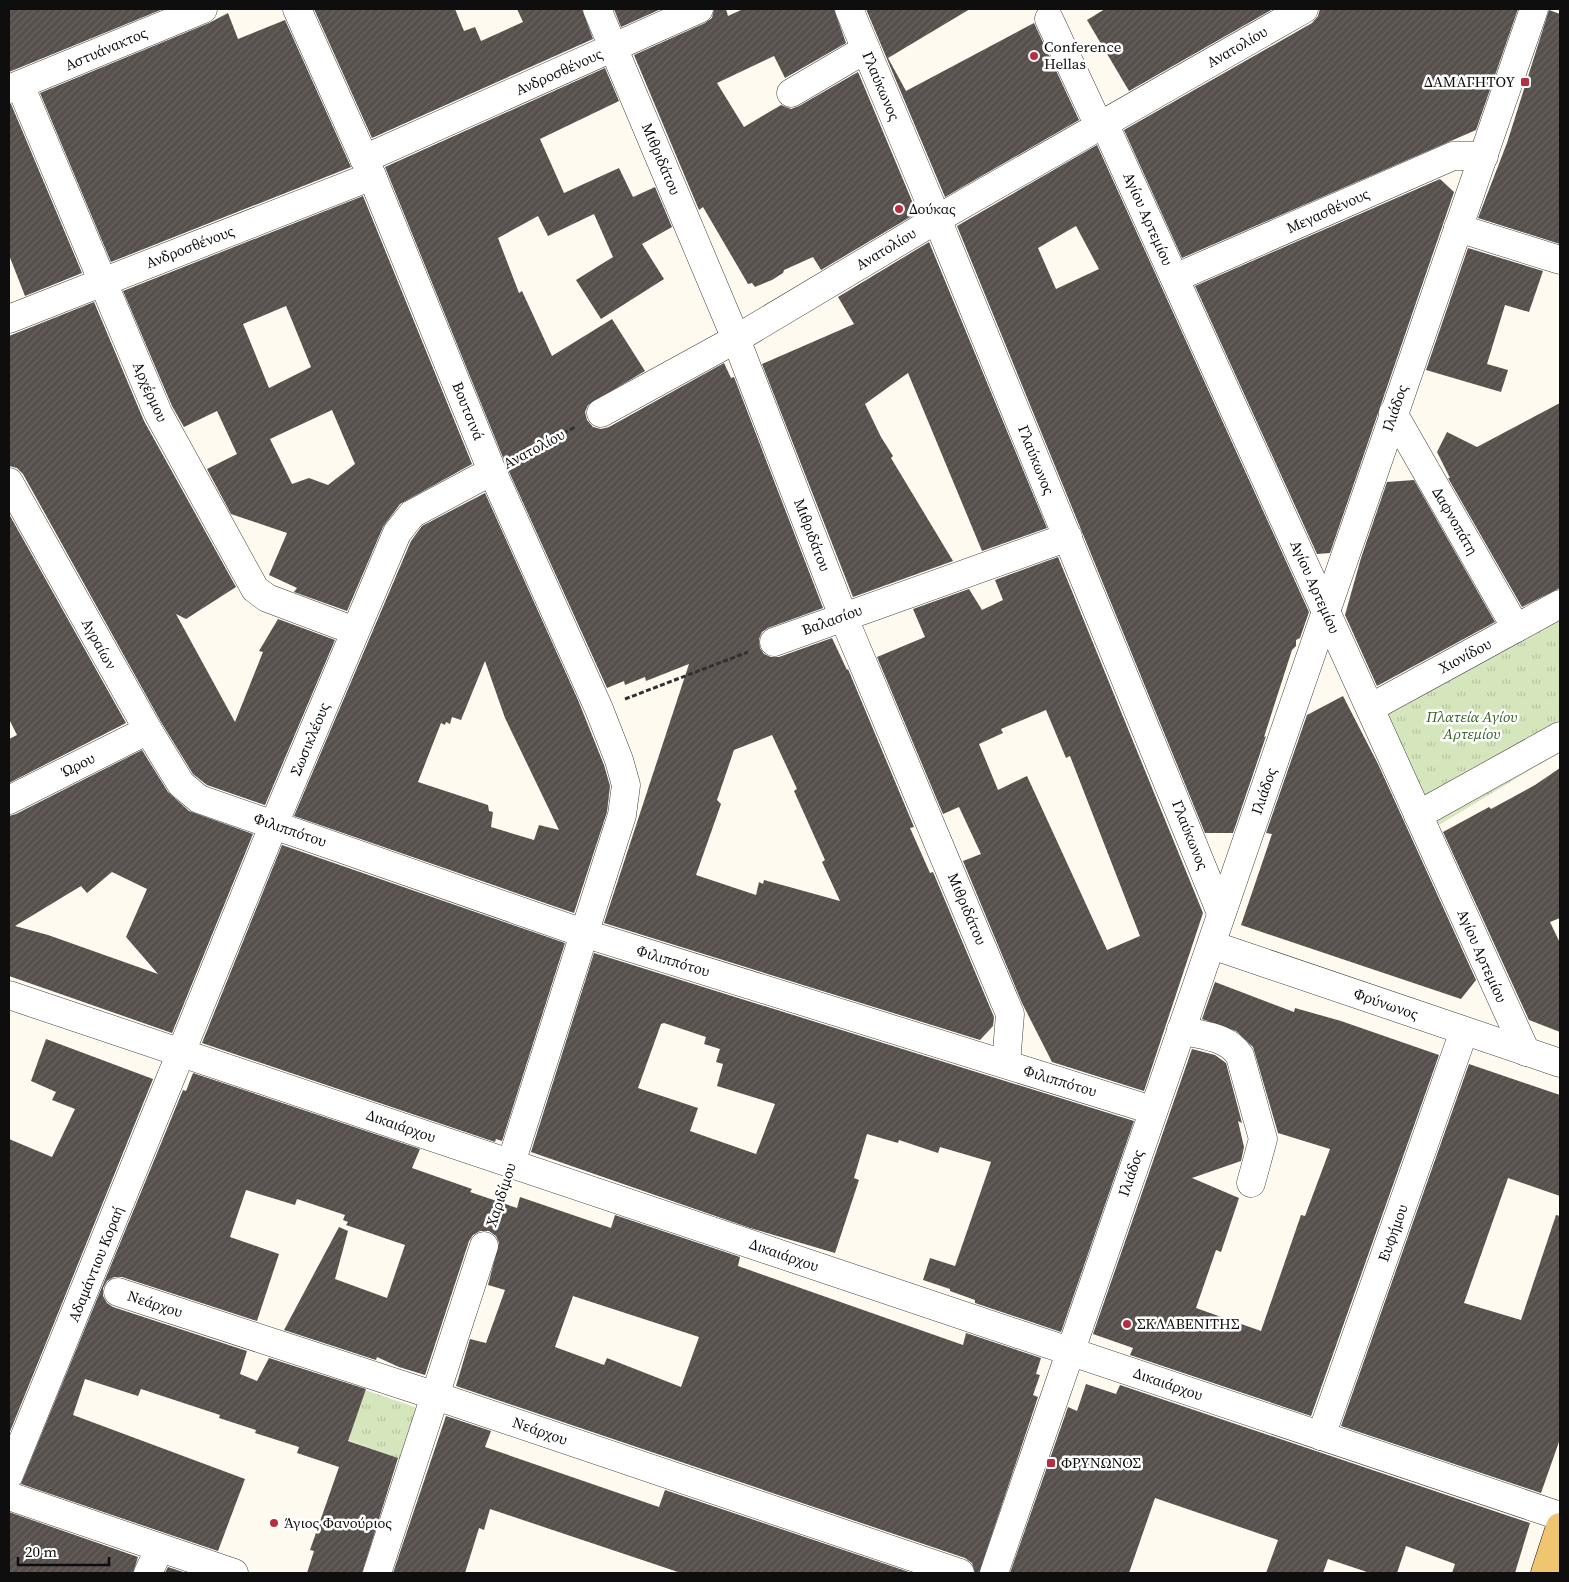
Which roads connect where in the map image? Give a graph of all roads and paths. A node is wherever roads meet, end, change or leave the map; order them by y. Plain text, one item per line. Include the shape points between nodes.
1 (202, 9) edge
2 (297, 9) edge
3 (597, 9) edge
4 (699, 9) edge
5 (849, 9) edge
6 (1304, 9) edge
7 (1534, 9) edge
8 (1049, 19) dead end
9 (614, 48) junction
10 (866, 49) junction
11 (14, 87) edge
12 (791, 94) dead end
13 (1102, 124) junction
14 (1484, 156) junction
15 (368, 167) junction
16 (937, 219) junction
17 (1458, 228) junction
18 (1560, 260) edge
19 (1175, 278) junction
20 (102, 282) junction
21 (9, 319) edge
22 (736, 339) junction
23 (601, 413) joint
24 (1393, 413) junction
25 (492, 471) junction
26 (9, 482) edge
27 (1068, 537) junction
28 (1560, 604) edge
29 (1326, 612) junction
30 (843, 616) junction
31 (1516, 628) junction
32 (355, 631) junction
33 (774, 642) joint
34 (1370, 708) junction
35 (599, 709) junction
36 (148, 730) junction
37 (1560, 736) edge
38 (199, 798) joint
39 (9, 800) edge
40 (622, 815) joint
41 (1418, 815) junction
42 (274, 824) junction
43 (1221, 913) junction
44 (583, 933) junction
45 (1212, 945) junction
46 (9, 994) edge
47 (1181, 1030) junction
48 (1464, 1031) junction
49 (1526, 1052) junction
50 (182, 1053) junction
51 (1560, 1063) edge
52 (1006, 1064) junction
53 (1152, 1110) junction
54 (511, 1163) junction
55 (1252, 1183) dead end
56 (484, 1246) joint
57 (118, 1292) dead end
58 (1070, 1351) junction
59 (436, 1396) junction
60 (1321, 1436) junction
61 (9, 1475) edge
62 (9, 1496) edge
63 (1560, 1516) edge
64 (1560, 1527) edge
65 (160, 1548) junction
66 (148, 1573) edge
67 (234, 1573) edge
68 (377, 1573) edge
69 (960, 1573) edge
70 (994, 1573) edge
71 (1545, 1573) edge

1 - 11 street, Αστυάνακτος
2 - 15 street, Βουτσινά
3 - 9 street, Μιθριδάτου
4 - 9 street, Ανδροσθένους
5 - 10 street, Γλαύκωνος
6 - 13 street, Ανατολίου
7 - 14 street, Ιλιάδος
8 - 13 street, Αγίου Αρτεμίου
9 - 15 street, Ανδροσθένους
9 - 22 street, Μιθριδάτου
10 - 12 street
10 - 16 street, Γλαύκωνος
11 - 20 street, Αρχέρμου
13 - 16 street, Ανατολίου
13 - 19 street, Αγίου Αρτεμίου
14 - 17 street, Ιλιάδος
14 - 19 street, Μεγασθένους via 1453,156
15 - 20 street, Ανδροσθένους
15 - 25 street, Βουτσινά
16 - 22 street, Ανατολίου
16 - 27 street, Γλαύκωνος
17 - 18 street
17 - 24 street, Ιλιάδος
19 - 29 street, Αγίου Αρτεμίου
20 - 21 street, Ανδροσθένους
20 - 32 street, Αρχέρμου via 158,413 255,589 267,598
22 - 23 street, Ανατολίου
22 - 30 street, Μιθριδάτου
23 - 25 path, Ανατολίου
24 - 29 street, Ιλιάδος
24 - 31 street, Δαφνοπάτη
25 - 32 street, Σωσικλέους via 412,514 398,533
25 - 35 street, Βουτσινά
26 - 36 street, Αγραίων
27 - 30 street, Βαλασίου
27 - 43 street, Γλαύκωνος
28 - 31 street, Χιονίδου
29 - 34 street, Αγίου Αρτεμίου
29 - 43 street, Ιλιάδος
30 - 33 street, Βαλασίου
30 - 52 street, Μιθριδάτου via 1010,1014
31 - 34 street, Χιονίδου
32 - 42 street, Σωσικλέους
33 - 35 path
34 - 41 street, Αγίου Αρτεμίου
35 - 40 street, Βουτσινά via 626,785
36 - 38 street, Αγραίων via 181,784
36 - 39 street, Ώρου
37 - 41 street
38 - 42 street, Φιλιππότου
40 - 44 street, Χαριδίμου
41 - 49 street, Αγίου Αρτεμίου
42 - 44 street, Φιλιππότου
42 - 50 street, Σωσικλέους
43 - 45 street, Ιλιάδος
44 - 52 street, Φιλιππότου
44 - 54 street, Χαριδίμου
45 - 47 street, Ιλιάδος
45 - 48 street, Φρύνωνος
46 - 50 street, Δικαιάρχου
47 - 53 street, Ιλιάδος
47 - 55 street via 1222,1040 1234,1046 1240,1056 1263,1139
48 - 49 street, Φρύνωνος
48 - 60 street, Ευφήμου
49 - 51 street, Φρύνωνος
50 - 54 street, Δικαιάρχου
50 - 61 street, Αδαμάντιου Κοραή
52 - 53 street, Φιλιππότου
53 - 58 street, Ιλιάδος
54 - 56 path, Χαριδίμου
54 - 58 street, Δικαιάρχου
56 - 59 street, Χαριδίμου
57 - 59 street, Νεάρχου
58 - 60 street, Δικαιάρχου
58 - 70 street, Ιλιάδος
59 - 68 street, Χαριδίμου
59 - 69 street, Νεάρχου
60 - 63 street, Δικαιάρχου
62 - 65 street
64 - 71 main road
65 - 66 street
65 - 67 street

